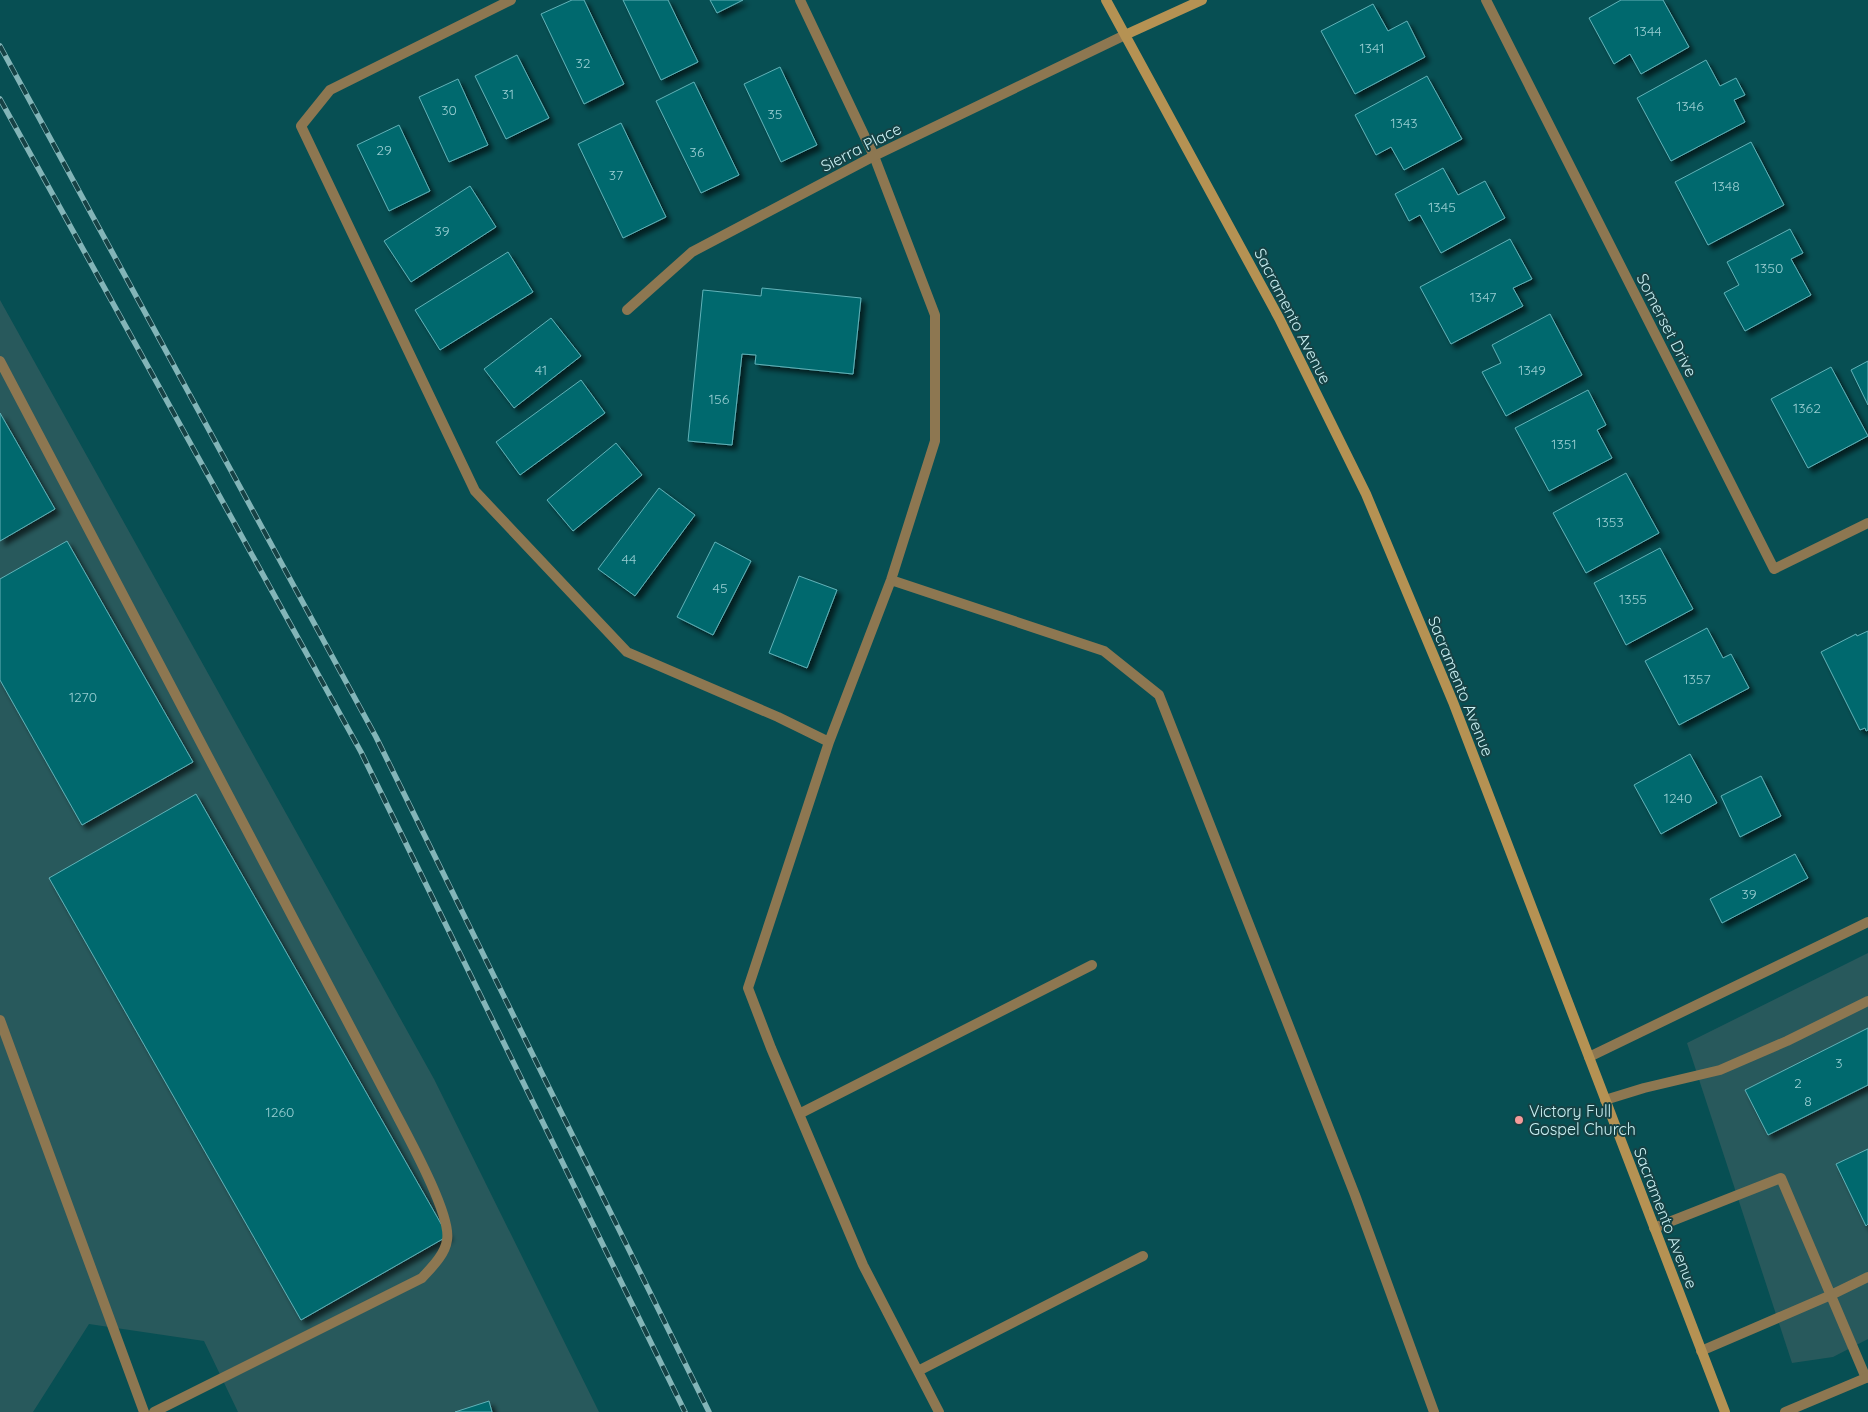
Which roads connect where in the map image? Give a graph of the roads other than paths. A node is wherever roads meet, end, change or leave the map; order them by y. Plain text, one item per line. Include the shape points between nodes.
1 (511, 0) edge
2 (800, 0) edge
3 (1106, 0) edge
4 (1202, 0) edge
5 (1486, 0) edge
6 (1125, 36) junction
7 (874, 156) junction
8 (627, 310) dead end
9 (0, 361) edge
10 (1868, 523) edge
11 (891, 580) junction
12 (829, 742) junction
13 (1868, 922) edge
14 (1092, 965) dead end
15 (1868, 1001) edge
16 (0, 1020) edge
17 (1589, 1057) junction
18 (1605, 1100) junction
19 (799, 1114) junction
20 (1654, 1228) junction
21 (1143, 1256) dead end
22 (1868, 1277) edge
23 (1831, 1295) junction
24 (1701, 1351) junction
25 (918, 1371) junction
26 (1867, 1377) edge
27 (144, 1412) edge
28 (154, 1412) edge
29 (939, 1412) edge
30 (1434, 1412) edge
31 (1725, 1412) edge
32 (1785, 1412) edge

1 - 12 street via 330,90 301,126 475,491 627,652
2 - 7 street
3 - 6 main road, Sacramento Avenue
4 - 6 main road
5 - 10 street, Somerset Drive via 1774,570
6 - 7 street, Sierra Place
6 - 17 main road, Sacramento Avenue via 1279,318 1366,494 1453,702
7 - 8 street, Sierra Place via 692,252
7 - 11 street via 935,315 935,441
9 - 28 street via 392,1106 447,1224 447,1241 434,1266 422,1278
11 - 12 street
11 - 30 street via 1104,651 1160,695 1355,1195
12 - 19 street via 748,988
13 - 17 street
14 - 19 street
15 - 18 street via 1720,1070
16 - 27 street
17 - 18 main road, Sacramento Avenue
18 - 20 main road, Sacramento Avenue
19 - 25 street via 863,1265
20 - 23 street via 1781,1178
20 - 24 main road, Sacramento Avenue
21 - 25 street
22 - 23 street
23 - 24 street
23 - 26 street
24 - 31 main road, Sacramento Avenue
25 - 29 street
26 - 32 street

